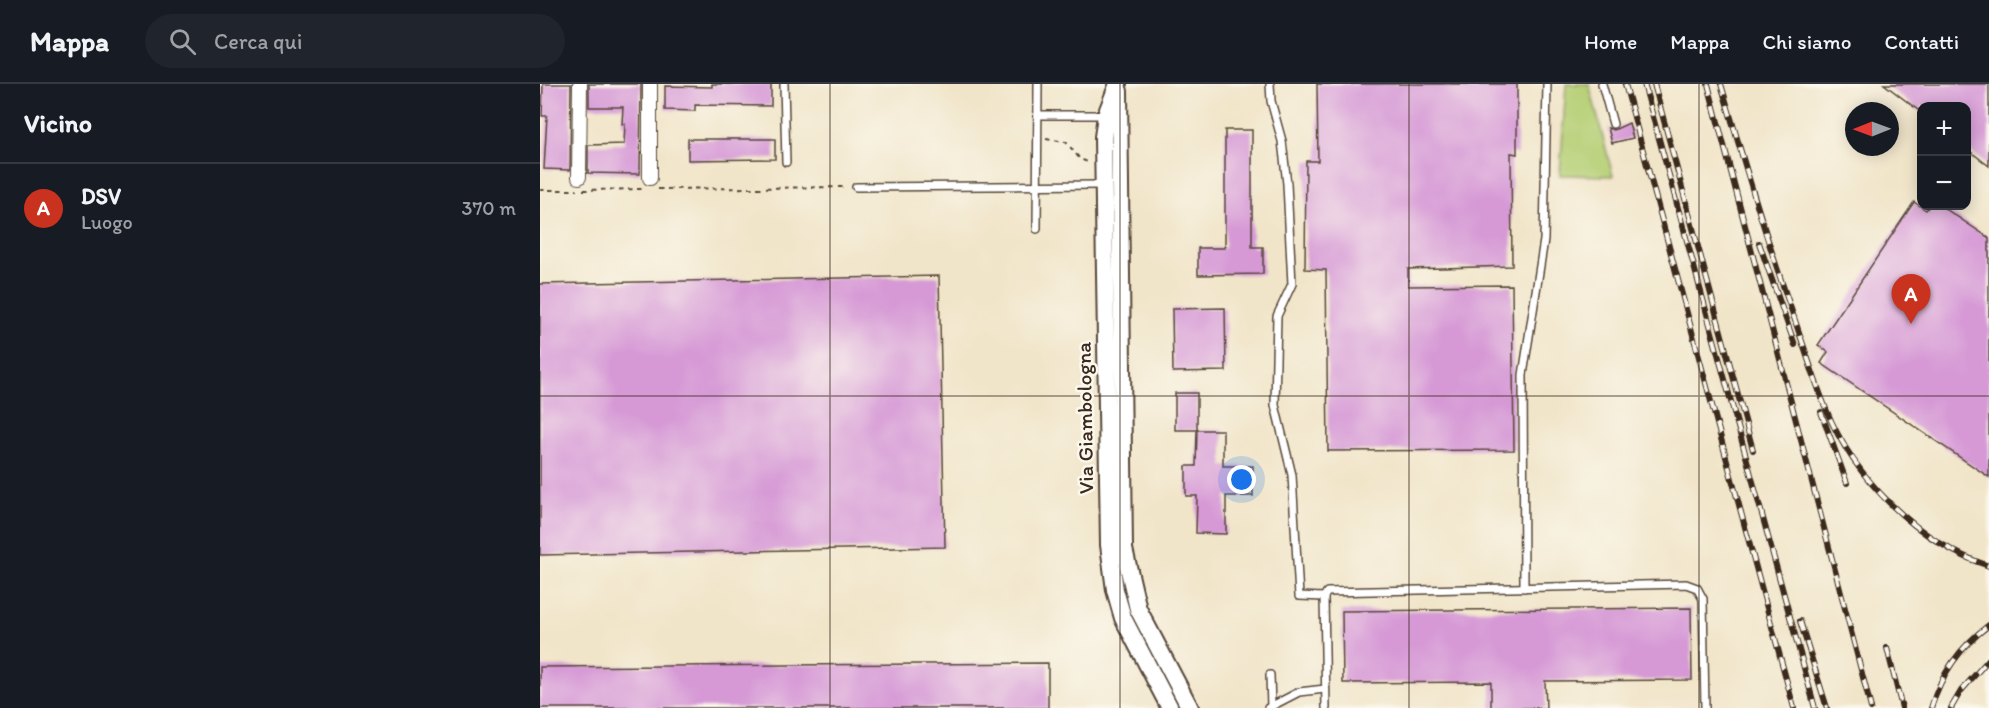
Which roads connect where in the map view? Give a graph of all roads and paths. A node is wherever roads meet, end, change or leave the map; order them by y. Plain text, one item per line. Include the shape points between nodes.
1 (580, 84) edge
2 (650, 84) edge
3 (784, 84) edge
4 (1038, 84) edge
5 (1118, 84) edge
6 (1270, 84) edge
7 (1547, 84) edge
8 (1602, 84) edge
9 (1038, 115) junction
10 (1106, 115) junction
11 (1613, 124) dead end
12 (1046, 139) dead end
13 (786, 162) dead end
14 (1095, 164) dead end
15 (579, 177) dead end
16 (650, 178) dead end
17 (1037, 185) junction
18 (1109, 185) junction
19 (856, 187) joint
20 (542, 190) edge
21 (1037, 229) dead end
22 (1110, 291) junction
23 (1123, 411) junction
24 (1524, 588) junction
25 (1324, 597) junction
26 (1270, 675) dead end
27 (1325, 689) junction
28 (1270, 707) edge
29 (1170, 708) edge
30 (1190, 708) edge
31 (1326, 708) edge
32 (1705, 708) edge

1 - 15 street
2 - 16 street
3 - 13 lane
4 - 9 lane
5 - 10 street, Via Giambologna
5 - 23 street, Via Giambologna
6 - 25 lane via 1287,184 1292,284 1277,316 1275,405 1292,475 1299,596
7 - 24 lane via 1544,240 1523,375
8 - 11 lane
9 - 10 lane
9 - 17 lane
10 - 18 street, Via Giambologna via 1103,136
12 - 14 path via 1066,141 1080,159
17 - 18 lane
17 - 19 lane
17 - 21 lane
18 - 22 street, Via Giambologna
19 - 20 path
22 - 23 street, Via Giambologna via 1116,379
22 - 29 street, Via Giambologna via 1112,566 1123,618
23 - 30 street, Via Giambologna via 1124,549 1130,582 1148,632
24 - 25 lane via 1331,591 1325,592
24 - 32 lane via 1693,585 1703,599
25 - 27 lane
26 - 28 lane
27 - 28 lane via 1299,692
27 - 31 lane

